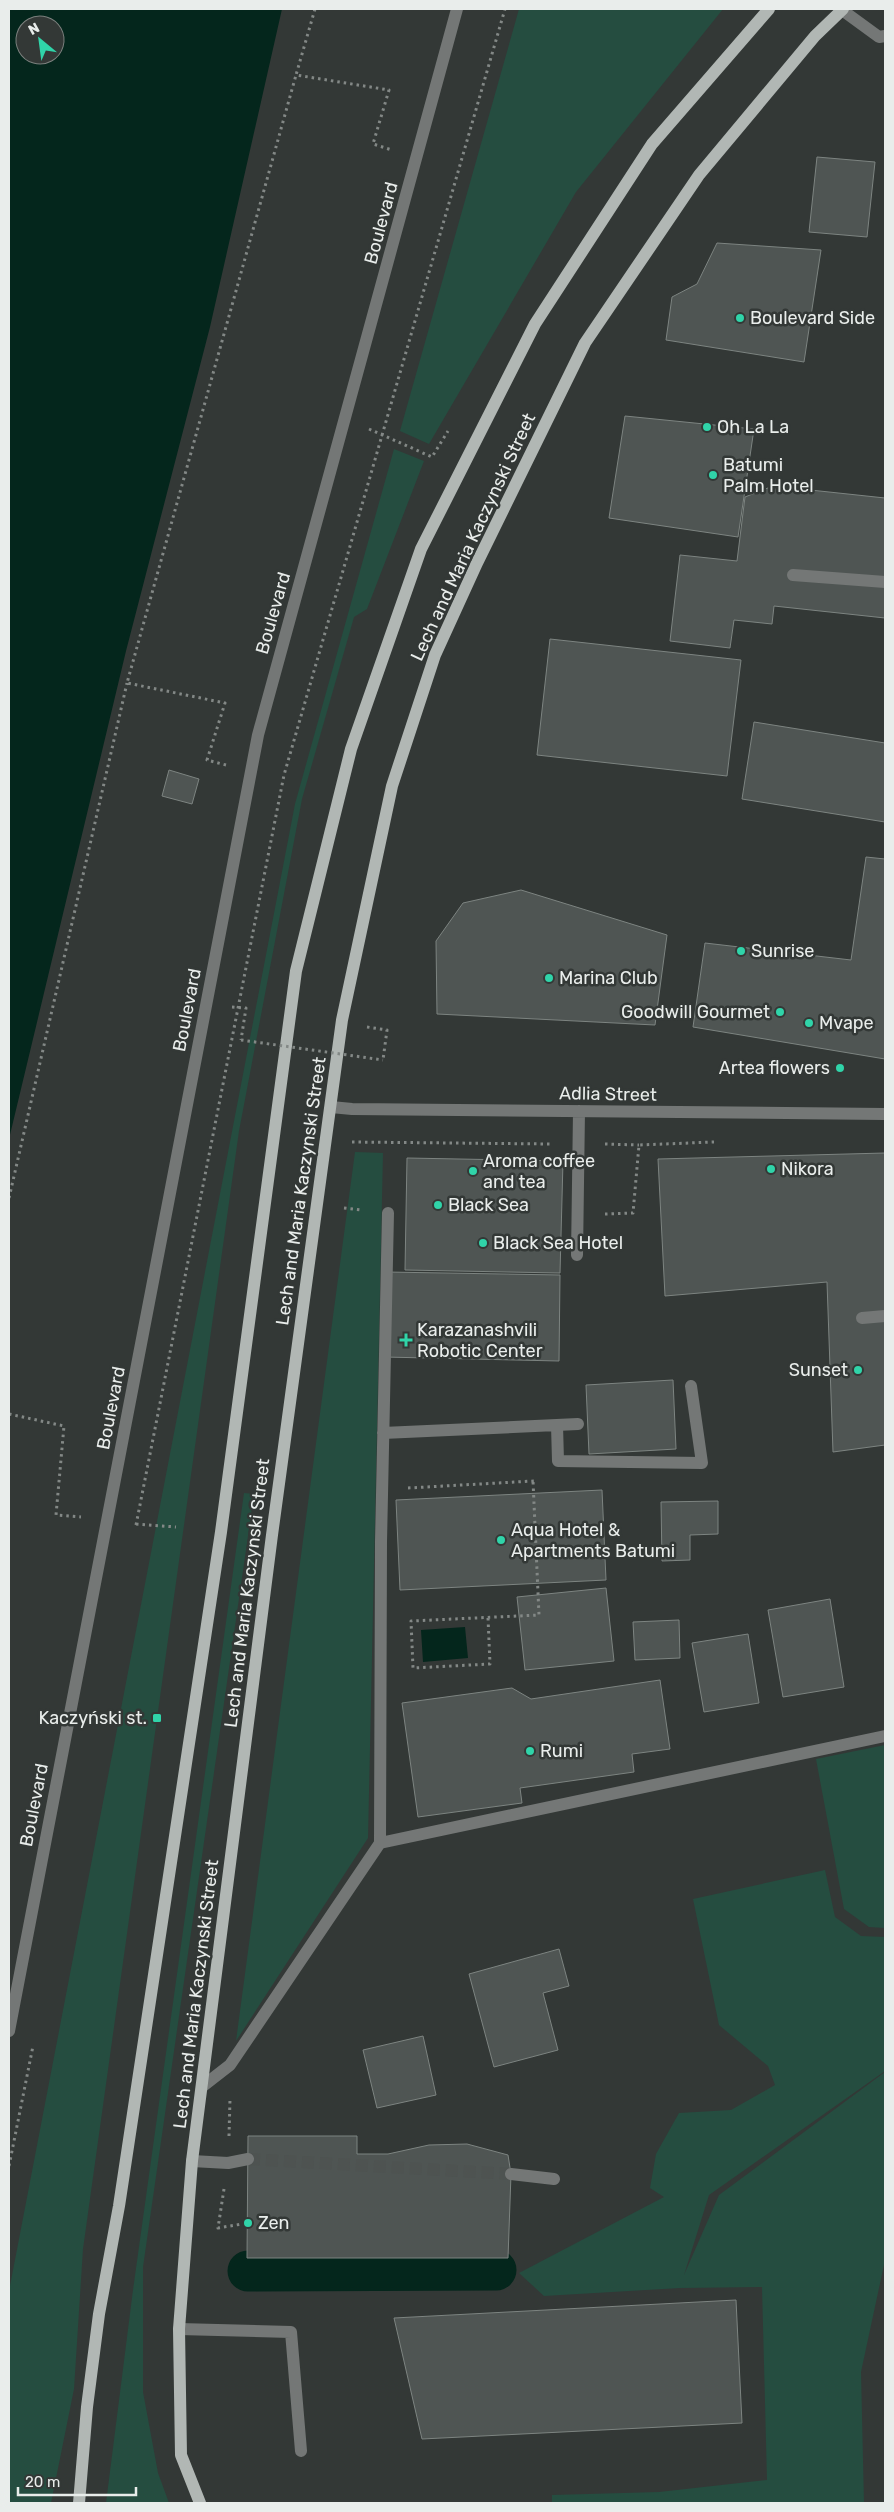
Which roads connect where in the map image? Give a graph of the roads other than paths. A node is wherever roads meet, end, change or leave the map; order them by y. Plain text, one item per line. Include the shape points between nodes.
1 (457, 9) edge
2 (769, 9) edge
3 (843, 9) edge
4 (885, 36) edge
5 (793, 575) dead end
6 (885, 582) edge
7 (331, 1107) junction
8 (579, 1111) junction
9 (885, 1114) edge
10 (388, 1213) dead end
11 (578, 1255) dead end
12 (885, 1316) edge
13 (862, 1318) dead end
14 (691, 1386) dead end
15 (578, 1424) dead end
16 (557, 1425) junction
17 (383, 1433) junction
18 (885, 1736) edge
19 (380, 1843) junction
20 (9, 2031) edge
21 (203, 2086) junction
22 (248, 2159) tunnel mouth
23 (192, 2161) junction
24 (511, 2174) tunnel mouth
25 (554, 2179) dead end
26 (179, 2328) junction
27 (301, 2451) dead end
28 (79, 2503) edge
29 (200, 2503) edge

1 - 20 street, Boulevard via 258,735
2 - 28 main road, Lech and Maria Kaczynski Street via 652,144 535,324 421,549 352,750 296,971 222,1532 119,2206 99,2314
3 - 4 street via 879,37
3 - 7 main road, Lech and Maria Kaczynski Street via 815,36 699,175 585,342 477,563 435,655 392,786 342,1020
5 - 6 street
7 - 8 street, Adlia Street
7 - 21 main road, Lech and Maria Kaczynski Street via 272,1535
8 - 9 street, Adlia Street
8 - 11 street
10 - 17 street
12 - 13 street
14 - 16 street via 702,1463 558,1461
15 - 16 street
16 - 17 street
17 - 19 street
18 - 19 street
19 - 21 street via 230,2065
21 - 23 main road, Lech and Maria Kaczynski Street
22 - 23 street via 228,2163
23 - 26 main road, Lech and Maria Kaczynski Street
24 - 25 street
26 - 27 street via 291,2332
26 - 29 main road, Lech and Maria Kaczynski Street via 181,2455

